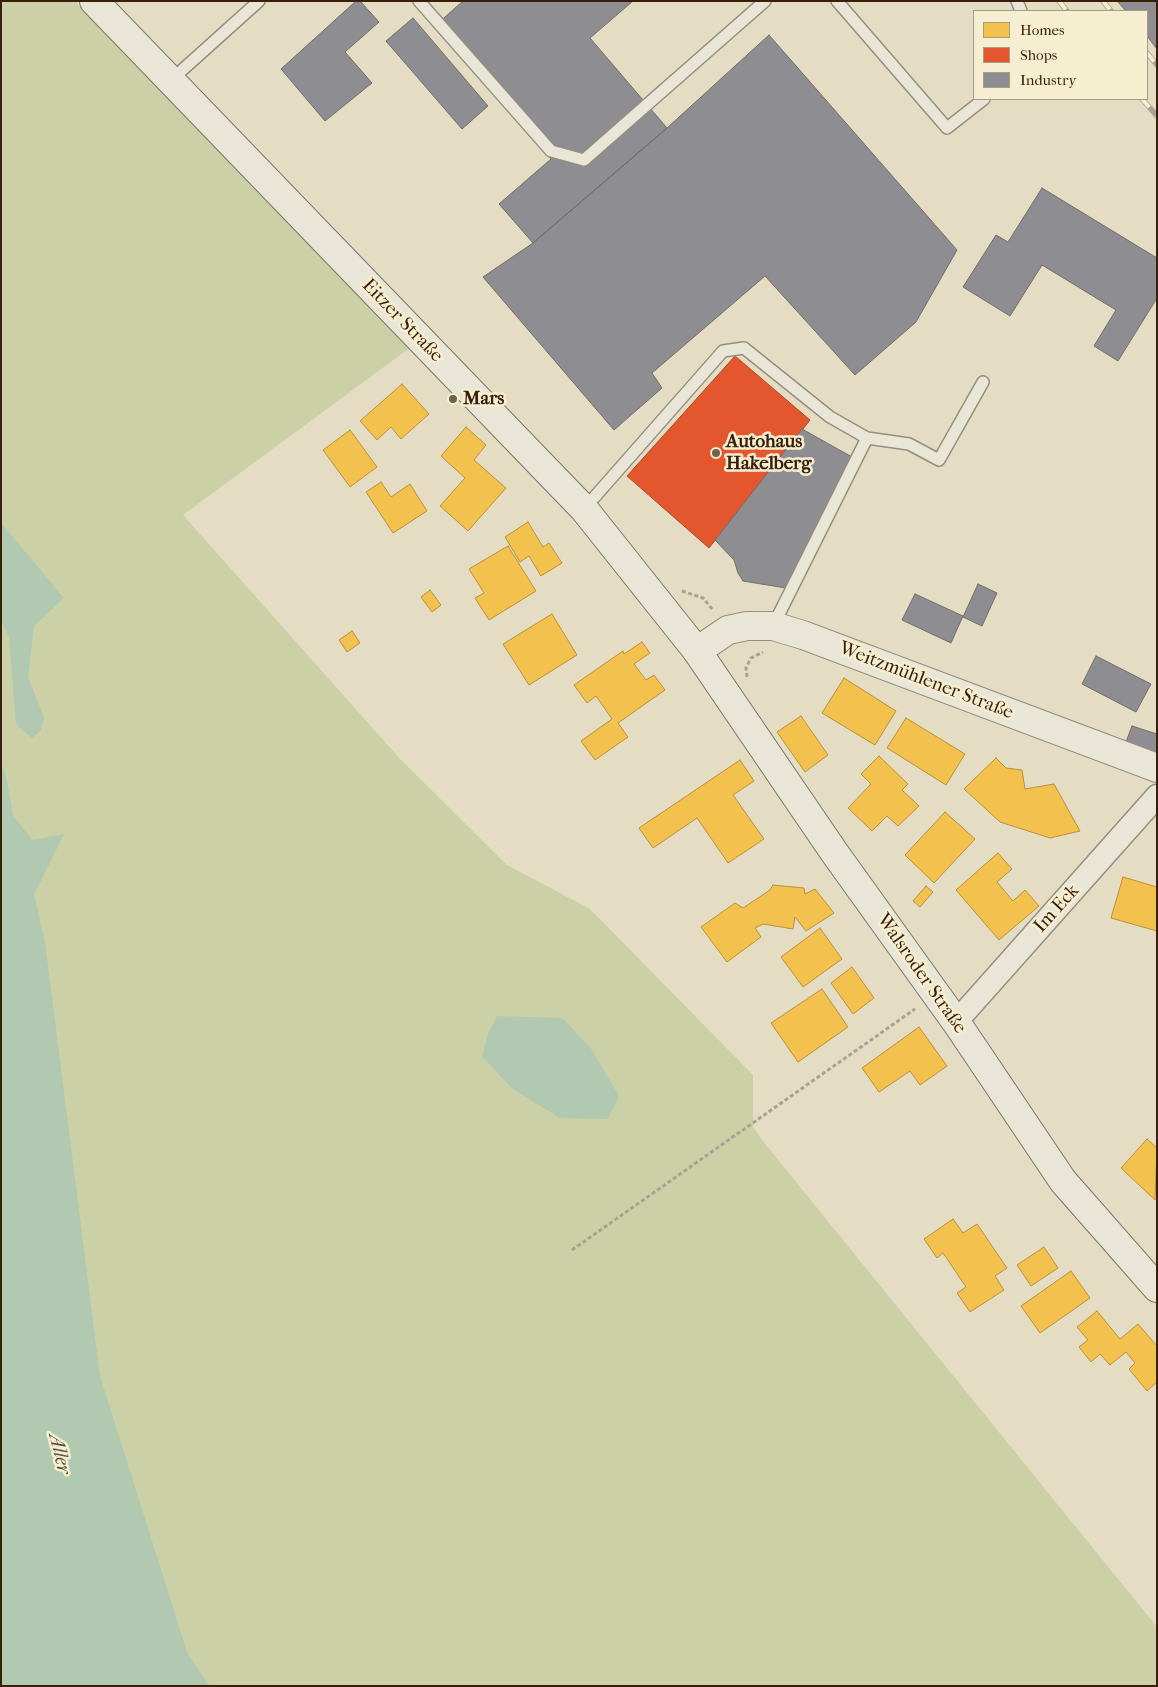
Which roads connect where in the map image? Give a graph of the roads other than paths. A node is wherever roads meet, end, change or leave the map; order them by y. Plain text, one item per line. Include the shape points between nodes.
1 (94, 1) edge
2 (260, 1) edge
3 (419, 1) edge
4 (765, 1) edge
5 (837, 1) edge
6 (170, 81) junction
7 (983, 100) edge
8 (983, 382) dead end
9 (867, 438) junction
10 (584, 510) junction
11 (773, 626) junction
12 (697, 651) junction
13 (1157, 768) edge
14 (1157, 796) edge
15 (956, 1022) junction
16 (1157, 1288) edge

1 - 6 main road, Eitzer Straße
2 - 6 lane
3 - 4 lane via 551,151 584,160
5 - 7 lane via 947,128
6 - 10 main road, Eitzer Straße
8 - 9 lane via 940,460 909,444
9 - 10 lane via 830,418 744,348 723,351
9 - 11 lane
10 - 12 main road, Eitzer Straße
11 - 12 main road, Weitzmühlener Straße via 728,630
11 - 13 main road, Weitzmühlener Straße
12 - 15 main road, Walsroder Straße via 834,852
14 - 15 street, Im Eck
15 - 16 main road, Walsroder Straße via 1062,1181

